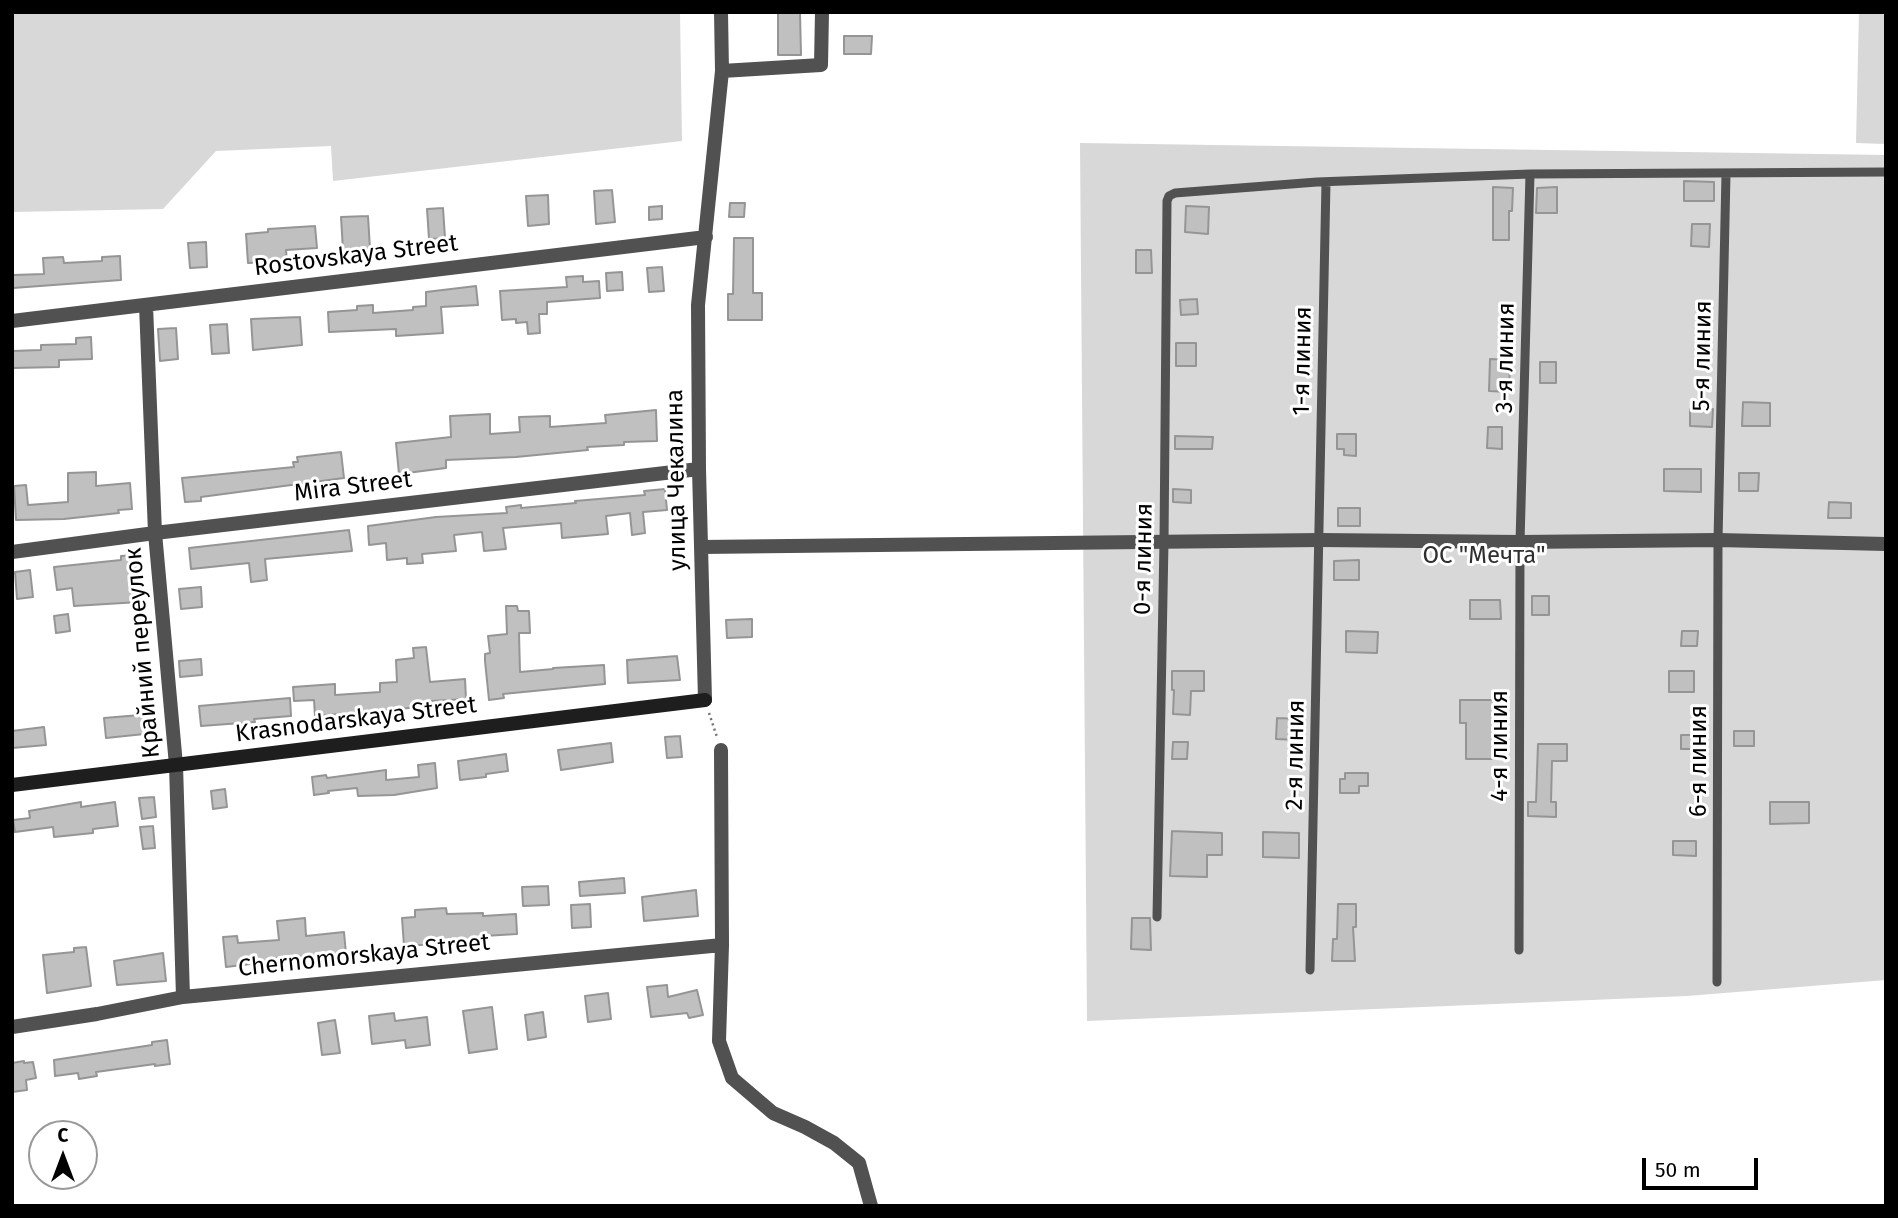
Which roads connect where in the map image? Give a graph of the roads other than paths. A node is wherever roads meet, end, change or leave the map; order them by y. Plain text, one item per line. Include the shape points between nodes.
1 (721, 12) edge
2 (822, 12) edge
3 (722, 71) junction
4 (1886, 172) edge
5 (1530, 174) junction
6 (1726, 174) junction
7 (1326, 182) junction
8 (706, 237) junction
9 (146, 305) junction
10 (12, 321) edge
11 (699, 469) junction
12 (155, 533) junction
13 (1320, 540) junction
14 (1718, 540) junction
15 (1164, 542) junction
16 (1520, 542) junction
17 (1886, 544) edge
18 (701, 547) junction
19 (12, 552) edge
20 (705, 700) joint
21 (721, 750) road end
22 (176, 765) junction
23 (12, 785) edge
24 (1157, 917) dead end
25 (722, 944) junction
26 (1519, 950) dead end
27 (1310, 970) dead end
28 (1717, 982) dead end
29 (183, 997) junction
30 (12, 1027) edge
31 (871, 1206) edge

1 - 3 street, улица Чекалина
2 - 3 street via 821,65
3 - 8 street, улица Чекалина
4 - 6 lane
5 - 6 lane
5 - 7 lane
5 - 16 lane, 3-я линия
6 - 14 lane, 5-я линия
7 - 13 lane, 1-я линия
7 - 15 lane, 0-я линия via 1175,193 1167,201
8 - 9 street, Rostovskaya Street
8 - 11 street, улица Чекалина via 698,305
9 - 10 street, Rostovskaya Street
9 - 12 street, Крайний переулок
11 - 12 street, Mira Street
11 - 18 street, улица Чекалина
12 - 19 street, Mira Street
12 - 22 street, Крайний переулок
13 - 15 street
13 - 16 street
13 - 27 lane, 2-я линия
14 - 16 street
14 - 17 street
14 - 28 lane, 6-я линия
15 - 18 street
15 - 24 lane, 0-я линия
16 - 26 lane, 4-я линия
18 - 20 street, улица Чекалина
20 - 22 street, Krasnodarskaya Street
21 - 25 street
22 - 23 street, Krasnodarskaya Street
22 - 29 street, Крайний переулок
25 - 29 street, Chernomorskaya Street
25 - 31 street via 719,1041 732,1078 773,1113 824,1138 859,1163
29 - 30 street, Chernomorskaya Street

